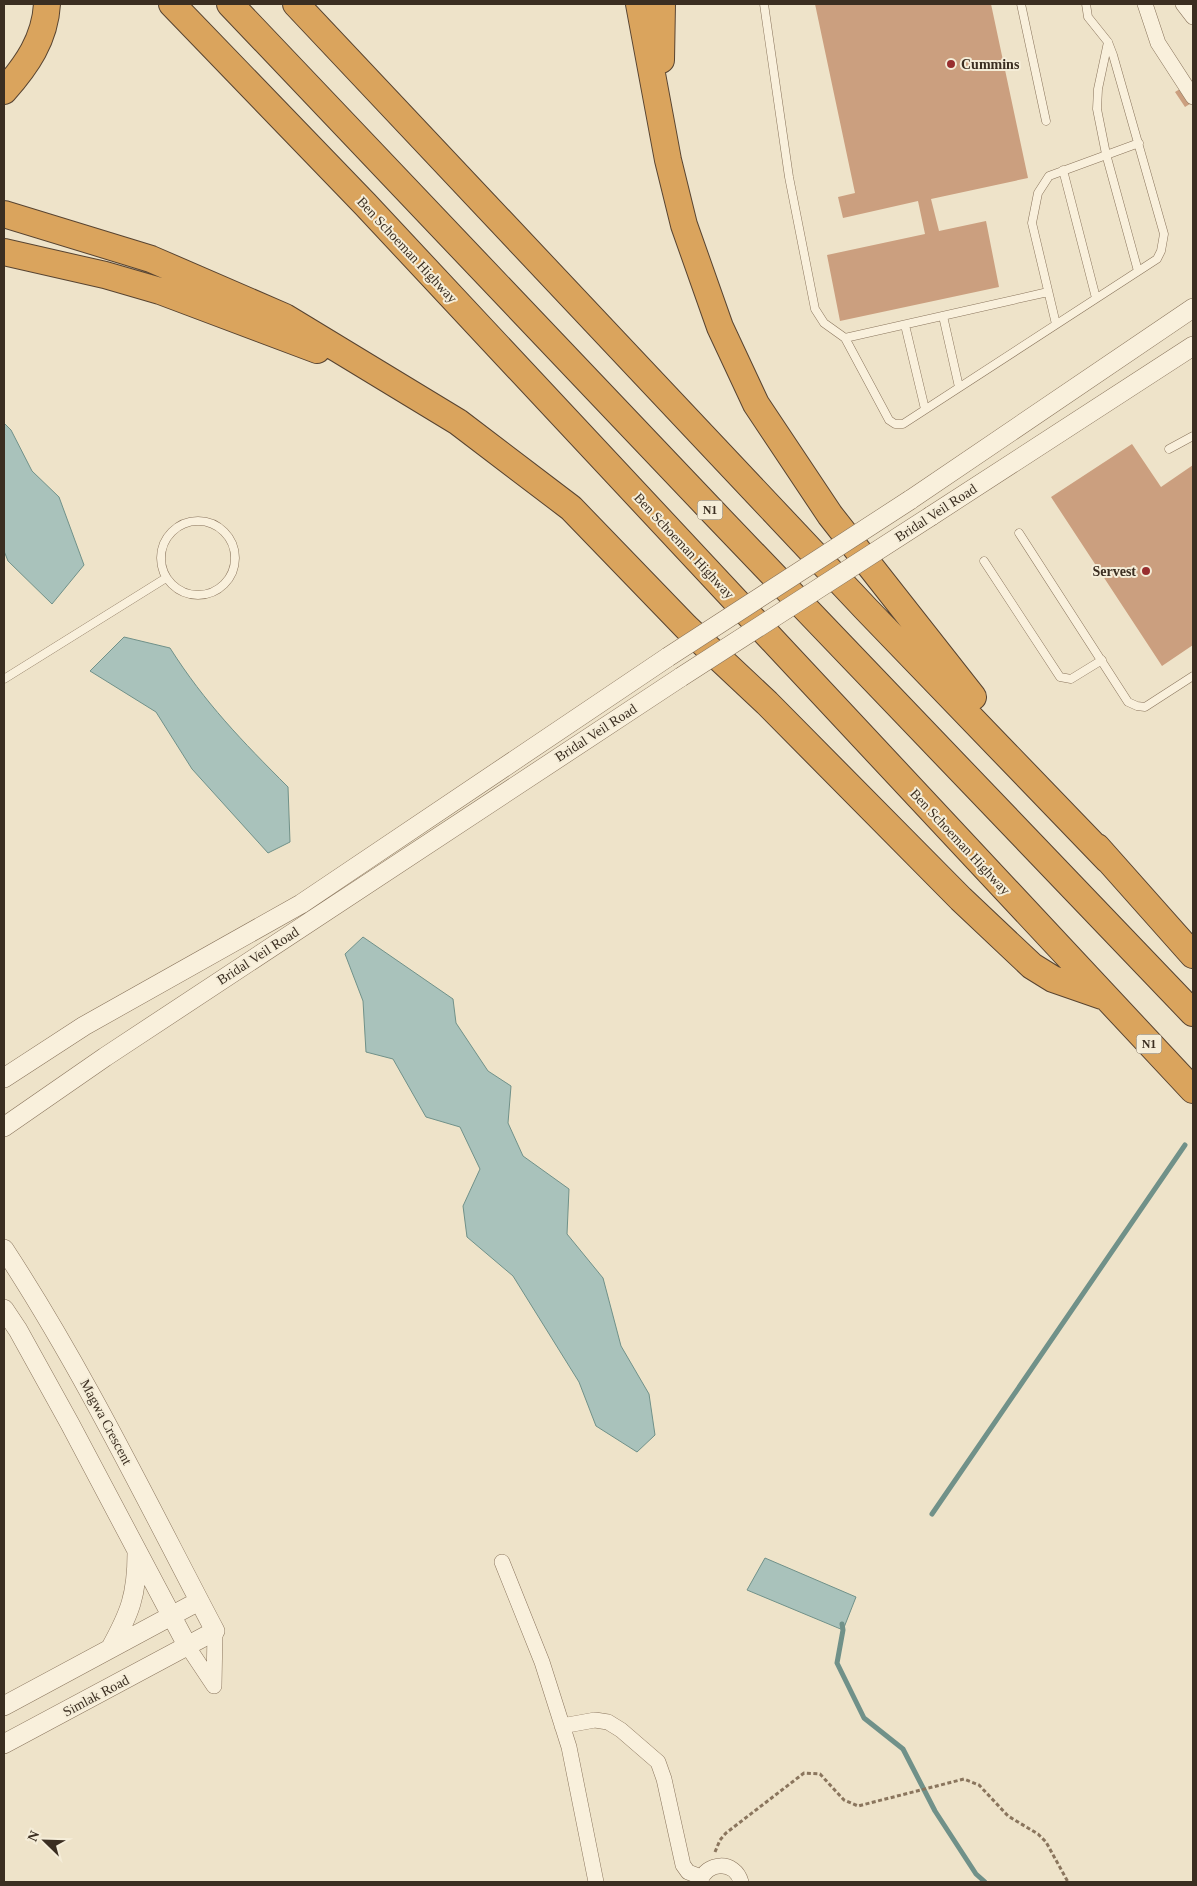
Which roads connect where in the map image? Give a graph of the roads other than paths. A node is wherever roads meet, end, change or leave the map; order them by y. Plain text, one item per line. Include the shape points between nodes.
1 (47, 4) edge
2 (172, 4) edge
3 (230, 4) edge
4 (296, 4) edge
5 (639, 4) edge
6 (662, 4) edge
7 (764, 4) edge
8 (1022, 4) edge
9 (1086, 4) edge
10 (1145, 4) edge
11 (1183, 4) edge
12 (1193, 18) edge
13 (1108, 42) junction
14 (4, 91) edge
15 (1193, 97) edge
16 (1046, 121) dead end
17 (1139, 142) junction
18 (1106, 154) junction
19 (668, 160) junction
20 (1062, 170) junction
21 (4, 214) edge
22 (4, 252) edge
23 (1138, 271) junction
24 (1048, 292) junction
25 (1096, 298) junction
26 (1193, 308) edge
27 (943, 316) junction
28 (1056, 324) junction
29 (905, 325) junction
30 (845, 338) junction
31 (1193, 346) edge
32 (1193, 353) edge
33 (369, 369) junction
34 (959, 387) junction
35 (1108, 402) junction
36 (925, 409) junction
37 (1193, 436) edge
38 (1169, 449) dead end
39 (1019, 533) dead end
40 (984, 561) dead end
41 (166, 578) junction
42 (1102, 660) junction
43 (1193, 676) edge
44 (4, 679) edge
45 (1108, 860) junction
46 (1193, 955) edge
47 (1105, 997) junction
48 (1193, 1013) edge
49 (4, 1078) edge
50 (1193, 1090) edge
51 (4, 1127) edge
52 (4, 1249) edge
53 (4, 1309) edge
54 (137, 1552) junction
55 (502, 1562) dead end
56 (199, 1601) junction
57 (170, 1616) junction
58 (215, 1631) junction
59 (188, 1647) junction
60 (110, 1649) junction
61 (4, 1706) edge
62 (562, 1726) junction
63 (4, 1744) edge
64 (700, 1880) edge
65 (596, 1882) edge
66 (741, 1882) edge

1 - 14 highway via 42,35 31,58
2 - 47 highway, Ben Schoeman Highway / N1 via 365,204
3 - 48 highway, N1
4 - 45 highway via 867,610
5 - 19 highway
6 - 19 highway via 661,65
7 - 30 lane via 789,177 815,309 824,324
8 - 16 lane
9 - 13 lane via 1088,17
10 - 15 street via 1158,43
11 - 12 street
13 - 17 lane
13 - 18 lane via 1097,109
17 - 18 lane
17 - 23 lane via 1164,234 1157,259
18 - 20 lane
18 - 23 lane
19 - 45 highway via 684,224 720,327 756,404 830,515 1045,788
20 - 24 lane via 1049,176 1038,193 1032,223
20 - 25 lane
21 - 33 highway via 151,259 284,317
22 - 33 highway via 105,274 160,291
23 - 25 lane
24 - 27 lane
24 - 28 lane
25 - 28 lane
26 - 49 street, Bridal Veil Road, bridge via 301,904 84,1026
27 - 29 lane
27 - 34 lane
28 - 34 lane
29 - 30 lane
29 - 36 lane
30 - 36 lane via 888,420 903,424
31 - 35 street, Bridal Veil Road
32 - 35 street
33 - 47 highway via 458,422 571,508 686,627 1032,966 1054,979
34 - 36 lane
35 - 51 street, Bridal Veil Road, bridge via 681,677
37 - 38 lane
39 - 42 lane
40 - 42 lane via 1063,679 1072,679
41 - 41 lane via 162,567 163,544 179,526 201,521 212,524 230,540 234,552 230,576 211,593 186,593
41 - 44 lane
42 - 43 lane via 1128,702 1138,706 1145,707 1156,701
45 - 46 highway
47 - 50 highway, Ben Schoeman Highway / N1
52 - 56 street, Magwa Crescent via 45,1312 98,1406
53 - 54 street
54 - 57 street
54 - 60 street via 132,1605
55 - 62 street via 542,1662
56 - 57 street
56 - 58 street, Magwa Crescent
57 - 59 street
57 - 60 street
58 - 59 street, Simlak Road
58 - 59 street via 214,1686
59 - 63 street, Simlak Road
60 - 61 street
62 - 64 street via 595,1720 608,1722 658,1762 683,1865
62 - 65 street
64 - 66 street via 711,1868 720,1866 731,1868

